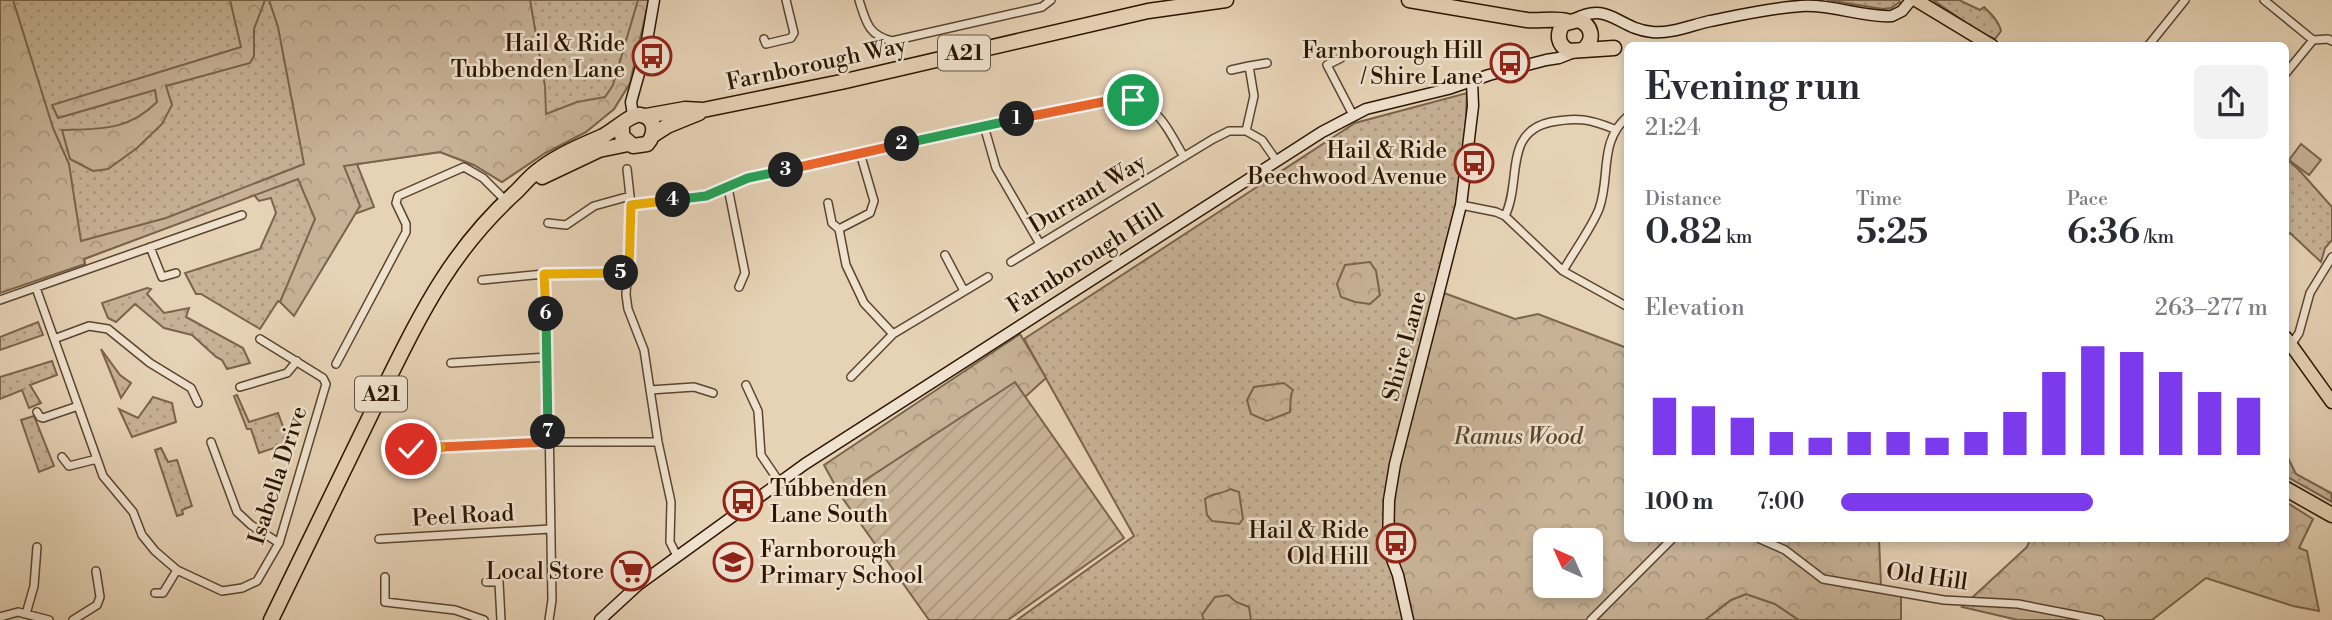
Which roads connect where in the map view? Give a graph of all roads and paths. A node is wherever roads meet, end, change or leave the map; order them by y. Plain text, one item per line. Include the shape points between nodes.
1 (654, 0) edge
2 (786, 0) edge
3 (859, 0) edge
4 (1051, 0) edge
5 (1226, 0) edge
6 (1409, 0) edge
7 (1910, 0) edge
8 (1916, 0) edge
9 (2185, 0) edge
10 (2264, 0) edge
11 (1595, 11) junction
12 (1527, 20) junction
13 (1570, 20) junction
14 (1589, 28) junction
15 (764, 39) dead end
16 (2313, 40) junction
17 (2332, 41) edge
18 (1559, 42) junction
19 (1985, 42) edge
20 (2151, 42) edge
21 (1621, 50) edge
22 (1579, 51) junction
23 (1341, 58) dead end
24 (1546, 60) junction
25 (1267, 63) dead end
26 (1249, 66) junction
27 (2289, 69) edge
28 (1231, 70) dead end
29 (1472, 81) junction
30 (703, 110) junction
31 (1353, 115) junction
32 (634, 119) junction
33 (1624, 120) edge
34 (984, 126) junction
35 (1615, 129) junction
36 (1247, 131) junction
37 (653, 135) junction
38 (628, 144) junction
39 (860, 153) junction
40 (1184, 157) junction
41 (1276, 160) junction
42 (627, 169) dead end
43 (520, 188) junction
44 (728, 188) junction
45 (506, 201) junction
46 (630, 201) junction
47 (828, 203) dead end
48 (1461, 205) junction
49 (242, 215) dead end
50 (1505, 216) junction
51 (548, 223) dead end
52 (839, 229) junction
53 (1040, 244) junction
54 (150, 247) junction
55 (945, 255) dead end
56 (2332, 257) edge
57 (1011, 262) dead end
58 (1563, 271) junction
59 (629, 272) junction
60 (176, 273) dead end
61 (544, 274) junction
62 (988, 276) dead end
63 (482, 280) dead end
64 (739, 287) dead end
65 (36, 288) junction
66 (964, 290) junction
67 (0, 300) edge
68 (1624, 305) edge
69 (893, 334) junction
70 (54, 339) junction
71 (260, 339) dead end
72 (2289, 341) edge
73 (2289, 343) edge
74 (548, 357) junction
75 (297, 361) junction
76 (451, 363) dead end
77 (336, 364) dead end
78 (851, 377) dead end
79 (746, 385) dead end
80 (240, 387) dead end
81 (650, 390) junction
82 (713, 393) dead end
83 (2332, 402) edge
84 (198, 404) dead end
85 (78, 406) junction
86 (37, 412) dead end
87 (211, 442) dead end
88 (548, 442) junction
89 (658, 442) junction
90 (62, 457) dead end
91 (97, 459) junction
92 (399, 463) dead end
93 (780, 483) junction
94 (2289, 491) edge
95 (2332, 514) edge
96 (550, 529) junction
97 (379, 539) dead end
98 (1669, 542) edge
99 (1767, 542) edge
100 (279, 543) junction
101 (37, 547) dead end
102 (677, 556) junction
103 (177, 570) junction
104 (96, 571) dead end
105 (385, 577) dead end
106 (486, 582) dead end
107 (155, 593) dead end
108 (26, 614) junction
109 (0, 617) edge
110 (46, 619) edge
111 (73, 620) edge
112 (271, 620) edge
113 (484, 620) edge
114 (501, 620) edge
115 (549, 620) edge
116 (600, 620) edge
117 (1408, 620) edge
118 (1591, 620) edge
119 (2100, 620) edge

1 - 32 main road via 631,102
2 - 15 street via 794,33 791,38 766,44
3 - 4 street via 871,30 892,41 1042,7
5 - 30 highway, Farnborough Way / A21 via 1148,11
6 - 12 highway
7 - 11 main road via 1892,16 1806,6 1661,32 1641,30 1608,12
8 - 19 main road
9 - 20 street
10 - 16 street
11 - 13 main road
11 - 14 main road
12 - 13 highway
12 - 18 highway
13 - 14 highway
13 - 18 highway via 1560,29
14 - 21 highway
14 - 22 highway via 1590,40
16 - 17 street
16 - 27 street
18 - 22 highway
18 - 24 main road
21 - 22 highway
22 - 24 main road, Farnborough Hill
23 - 31 street via 1326,65
24 - 29 main road, Farnborough Hill
25 - 26 street
26 - 28 street
26 - 36 street via 1254,102
29 - 31 main road, Farnborough Hill
29 - 48 main road, Shire Lane
30 - 32 highway, Farnborough Way / A21
30 - 37 highway, Farnborough Way / A21
31 - 41 main road, Farnborough Hill
32 - 37 highway via 653,125
32 - 38 highway via 622,136
32 - 43 highway, Farnborough Way / A21 via 553,160
33 - 35 street
34 - 39 street
34 - 40 street via 1133,100 1157,114
34 - 53 street via 996,168
35 - 50 street via 1576,117 1528,131 1520,142 1511,205
35 - 58 street via 1599,209
36 - 40 street, Durrant Way via 1224,133
36 - 41 street via 1262,140
37 - 38 highway via 643,146
38 - 43 highway, Farnborough Way / A21 via 587,155
39 - 44 street via 748,178
39 - 52 street via 874,201 870,213
40 - 53 street, Durrant Way
41 - 93 main road, Farnborough Hill
42 - 46 street
43 - 45 highway, Farnborough Way / A21
44 - 46 street via 706,196
44 - 64 street via 745,273
45 - 77 street via 483,177 464,167 401,194 396,203 406,232
45 - 112 highway, Farnborough Way / A21 via 461,249 428,302
46 - 51 street via 594,206 566,225
46 - 59 street
47 - 52 street via 832,223
48 - 50 street
48 - 117 main road, Shire Lane via 1389,500 1388,549
49 - 54 street
50 - 58 street
52 - 69 street via 846,265 864,303
53 - 57 street, Durrant Way
54 - 60 street via 162,277
54 - 65 street
55 - 66 street
56 - 72 street via 2310,293 2299,333
58 - 68 street
59 - 61 street
59 - 81 street via 628,309 644,350
61 - 63 street
61 - 74 street
62 - 66 street
65 - 67 street
65 - 70 street, Isabella Drive
66 - 69 street
69 - 78 street
70 - 84 street via 89,326 108,329 191,388
70 - 85 street, Isabella Drive
71 - 75 street
73 - 83 main road
74 - 76 street
74 - 88 street
75 - 80 street via 287,373
75 - 100 street, Isabella Drive via 326,384
79 - 93 street via 758,411 761,455
81 - 82 street via 694,387
81 - 89 street
85 - 86 street via 43,418
85 - 91 street, Isabella Drive
87 - 100 street via 237,512
88 - 89 street
88 - 92 street via 411,449
88 - 96 street
89 - 102 street via 671,502 670,542
90 - 91 street via 69,466
91 - 103 street, Isabella Drive via 103,476 133,512 146,542
93 - 102 main road, Farnborough Hill
94 - 95 highway
96 - 97 street, Peel Road
96 - 115 street
98 - 118 street
99 - 119 street, Old Hill via 1823,579 1944,600 2018,604
100 - 103 street, Isabella Drive via 262,576 243,588 222,591
101 - 108 street
102 - 116 main road, Farnborough Hill
103 - 107 street via 163,593
104 - 111 street via 99,601
105 - 113 street via 384,602 455,610
106 - 114 street via 499,582
108 - 109 street
108 - 110 street

